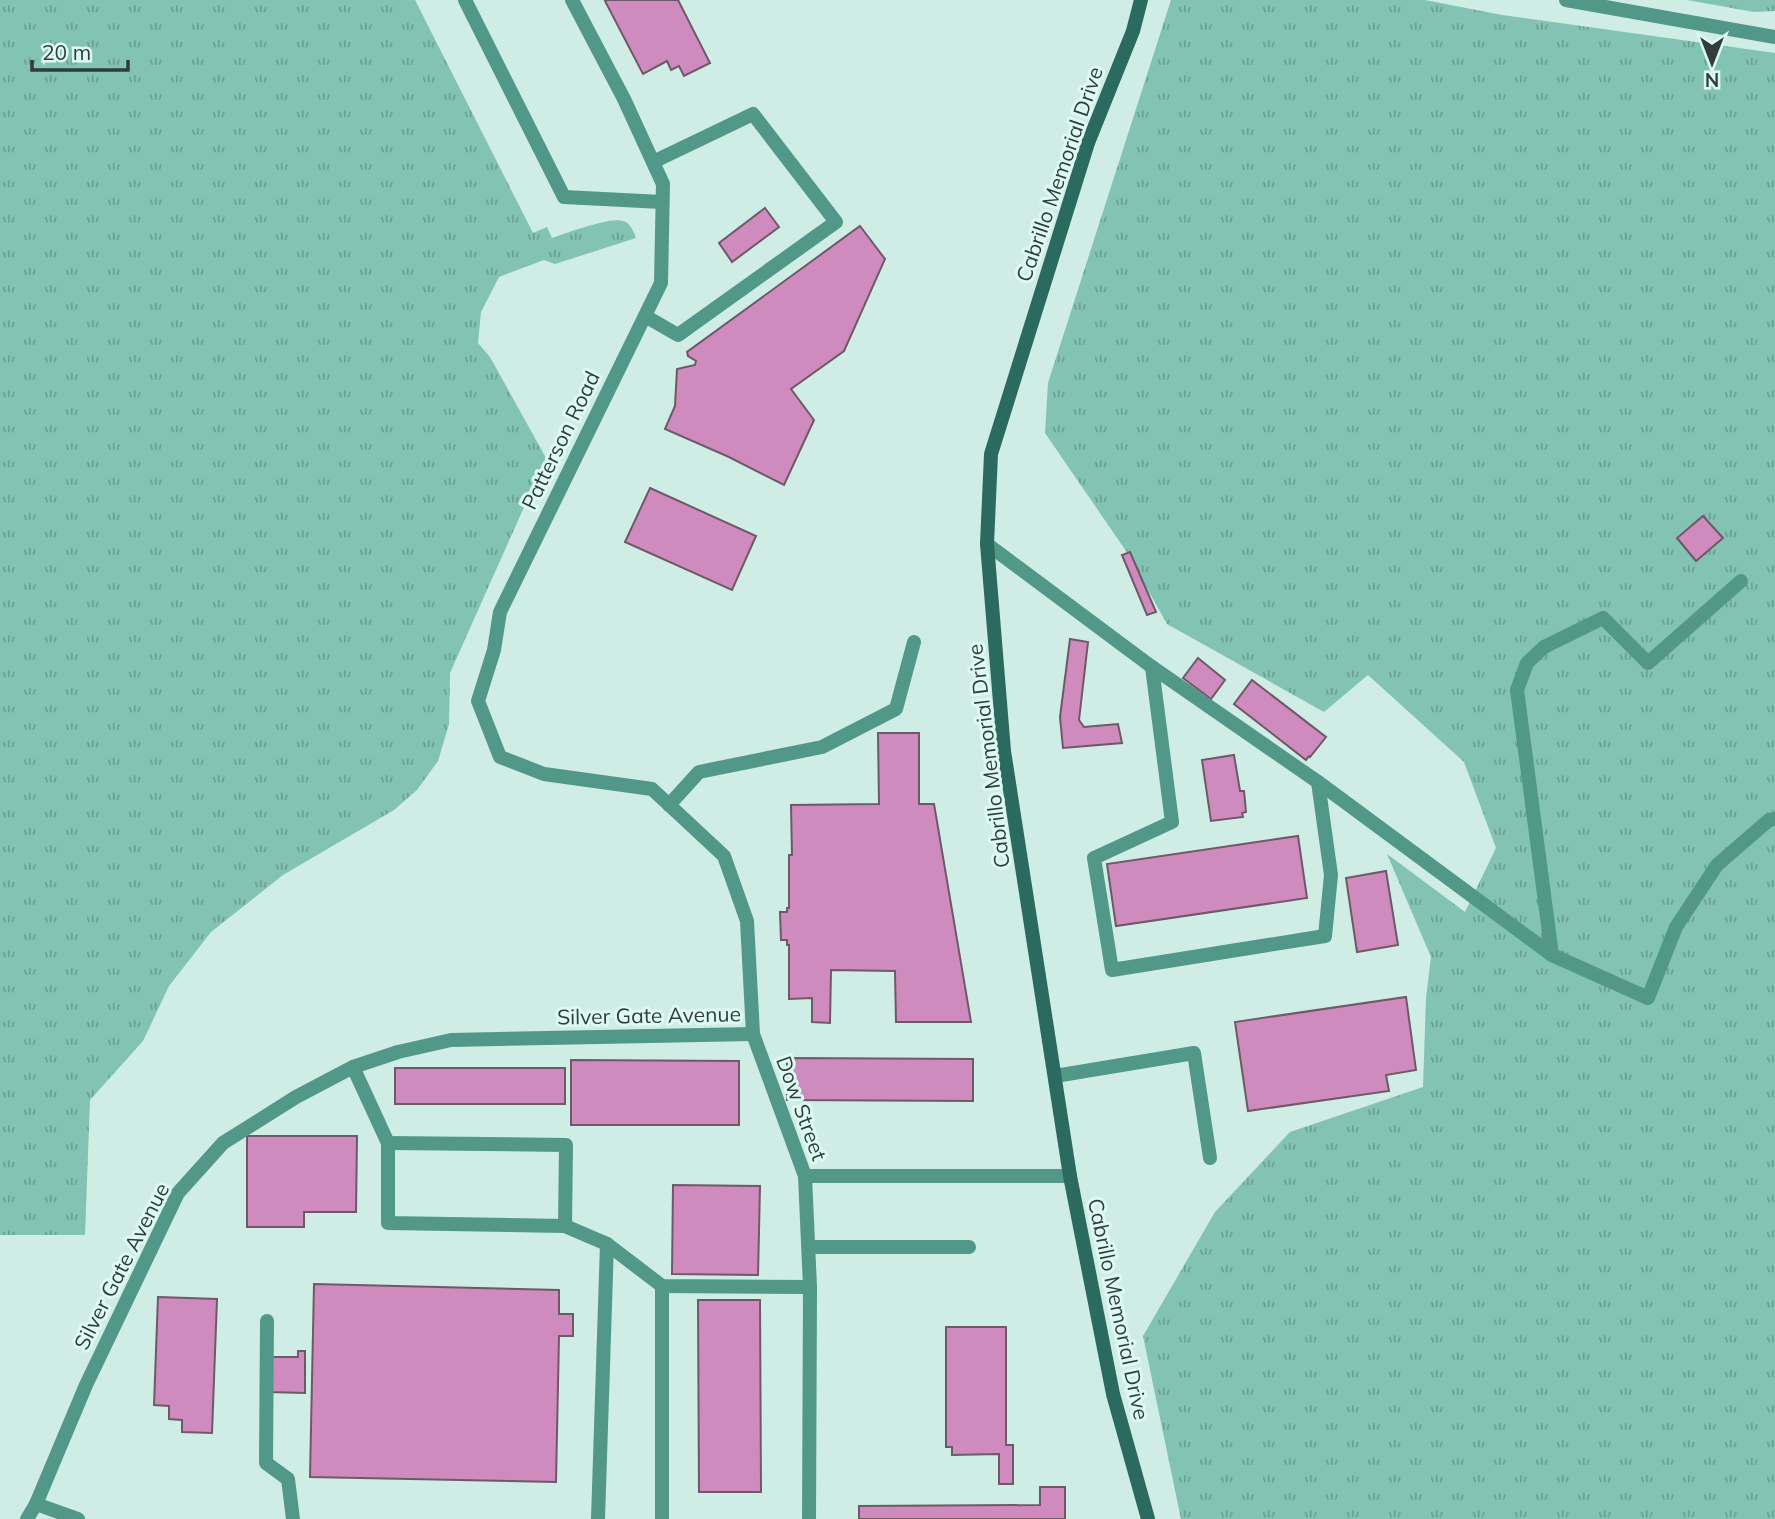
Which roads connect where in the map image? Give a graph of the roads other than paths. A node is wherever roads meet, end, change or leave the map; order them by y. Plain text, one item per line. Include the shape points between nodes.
1 (465, 0) edge
2 (572, 0) edge
3 (1141, 0) edge
4 (1566, 0) edge
5 (1775, 37) edge
6 (653, 162) junction
7 (662, 202) junction
8 (645, 316) junction
9 (987, 544) junction
10 (1741, 581) dead end
11 (914, 642) dead end
12 (1152, 667) junction
13 (1318, 782) junction
14 (652, 789) joint
15 (669, 805) junction
16 (1775, 818) edge
17 (1552, 955) junction
18 (753, 1034) junction
19 (353, 1067) junction
20 (1055, 1076) junction
21 (388, 1143) junction
22 (1210, 1158) dead end
23 (805, 1177) junction
24 (1070, 1177) junction
25 (565, 1226) junction
26 (607, 1244) junction
27 (809, 1247) junction
28 (969, 1247) dead end
29 (662, 1286) junction
30 (810, 1287) junction
31 (267, 1321) dead end
32 (36, 1504) junction
33 (27, 1519) edge
34 (78, 1519) edge
35 (293, 1519) edge
36 (598, 1519) edge
37 (662, 1519) edge
38 (809, 1519) edge
39 (1148, 1519) edge

1 - 7 street via 564,197
2 - 6 street, Patterson Road
3 - 9 main road, Cabrillo Memorial Drive via 1088,143 991,454
4 - 5 street
6 - 7 street, Patterson Road via 663,184
6 - 8 street via 752,114 836,222 678,335
7 - 8 street, Patterson Road via 661,283
8 - 14 street, Patterson Road via 500,612 478,701 500,757 544,774
9 - 12 street
9 - 20 main road, Cabrillo Memorial Drive via 1004,751
10 - 17 street via 1648,663 1603,618 1544,647 1527,663 1517,690
11 - 15 street via 896,709 822,747 699,772
12 - 13 street
12 - 13 street via 1172,822 1094,858 1112,970 1325,936 1331,874
13 - 17 street
14 - 15 street, Dow Street
15 - 18 street, Dow Street via 724,856 747,921
16 - 17 street via 1717,865 1676,927 1648,998
18 - 19 street, Silver Gate Avenue via 451,1040
18 - 23 street, Dow Street
19 - 21 street
19 - 32 street, Silver Gate Avenue via 223,1143 178,1193 86,1385
20 - 22 street via 1194,1053
20 - 24 main road, Cabrillo Memorial Drive
21 - 25 street via 388,1223
21 - 25 street via 566,1145
23 - 24 street
23 - 27 street, Dow Street
24 - 39 main road, Cabrillo Memorial Drive via 1113,1394
25 - 26 street
26 - 29 street
26 - 36 street
27 - 28 street
27 - 30 street, Dow Street
29 - 30 street
29 - 37 street
30 - 38 street, Dow Street
31 - 35 street via 267,1463 288,1479
32 - 33 street, Silver Gate Avenue
32 - 34 street

